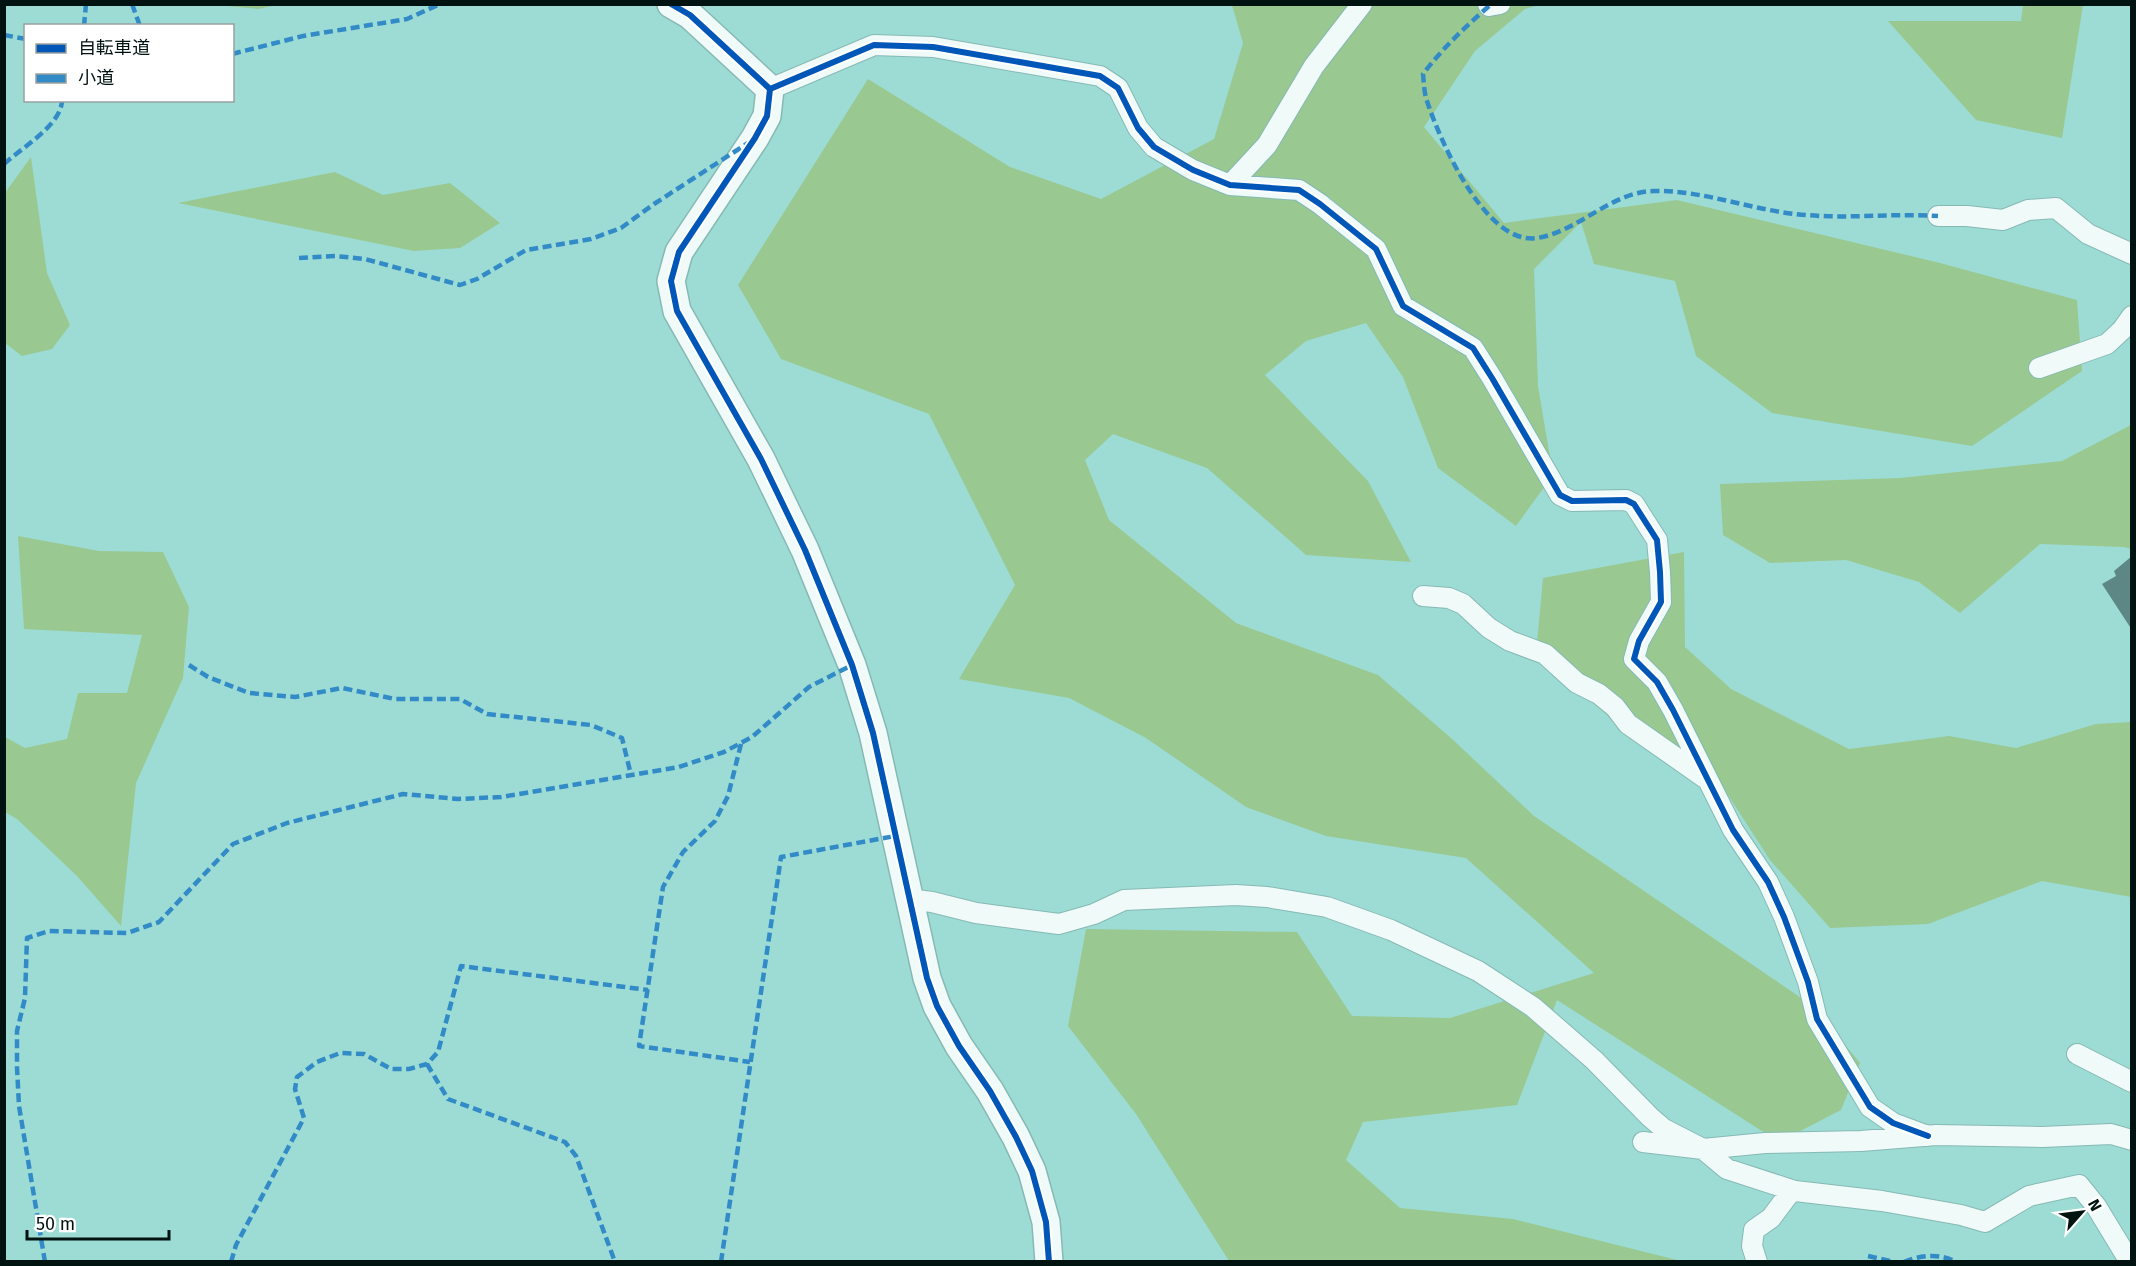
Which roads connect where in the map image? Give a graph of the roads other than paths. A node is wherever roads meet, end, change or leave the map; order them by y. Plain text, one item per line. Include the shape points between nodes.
1 (671, 4) edge
2 (1362, 4) edge
3 (1488, 4) edge
4 (1500, 4) edge
5 (770, 89) junction
6 (1230, 185) junction
7 (1938, 216) dead end
8 (2132, 254) edge
9 (2132, 316) edge
10 (2039, 368) dead end
11 (1423, 596) dead end
12 (1707, 780) junction
13 (909, 899) junction
14 (2077, 1054) dead end
15 (2132, 1082) edge
16 (1928, 1136) junction
17 (2131, 1139) edge
18 (1643, 1142) dead end
19 (1703, 1149) junction
20 (1792, 1190) junction
21 (1049, 1262) edge
22 (1757, 1262) edge
23 (2130, 1262) edge

1 - 5 street via 690,15
2 - 6 street via 1314,66 1267,145
3 - 4 street
5 - 6 street via 874,45 933,46 1100,76 1118,88 1138,128 1154,147 1193,170
5 - 13 street via 767,116 755,138 679,252 671,281 676,311 761,459 805,550 852,666 873,733
6 - 12 street via 1299,190 1320,204 1376,249 1403,306 1473,348 1560,495 1572,501 1626,500 1634,504 1657,540 1661,602 1639,641 1634,659 1657,682
7 - 8 street via 2003,220 2028,210 2056,208 2088,234
9 - 10 street via 2107,344
11 - 12 street via 1449,598 1463,604 1510,641 1545,654 1577,683 1615,707 1628,724
12 - 16 street via 1733,830 1768,882 1808,982 1817,1019 1870,1107 1893,1123
13 - 19 street via 1059,924 1124,900 1247,896 1327,907 1391,930 1478,971 1533,1007 1664,1129
13 - 21 street via 937,1006 990,1091 1032,1171 1046,1222
14 - 15 street
16 - 17 street via 2111,1134
16 - 19 street
18 - 19 street
19 - 20 street via 1727,1169
20 - 22 street via 1771,1218 1754,1230 1752,1246
20 - 23 street via 1882,1201 1985,1222 2030,1196 2079,1185

